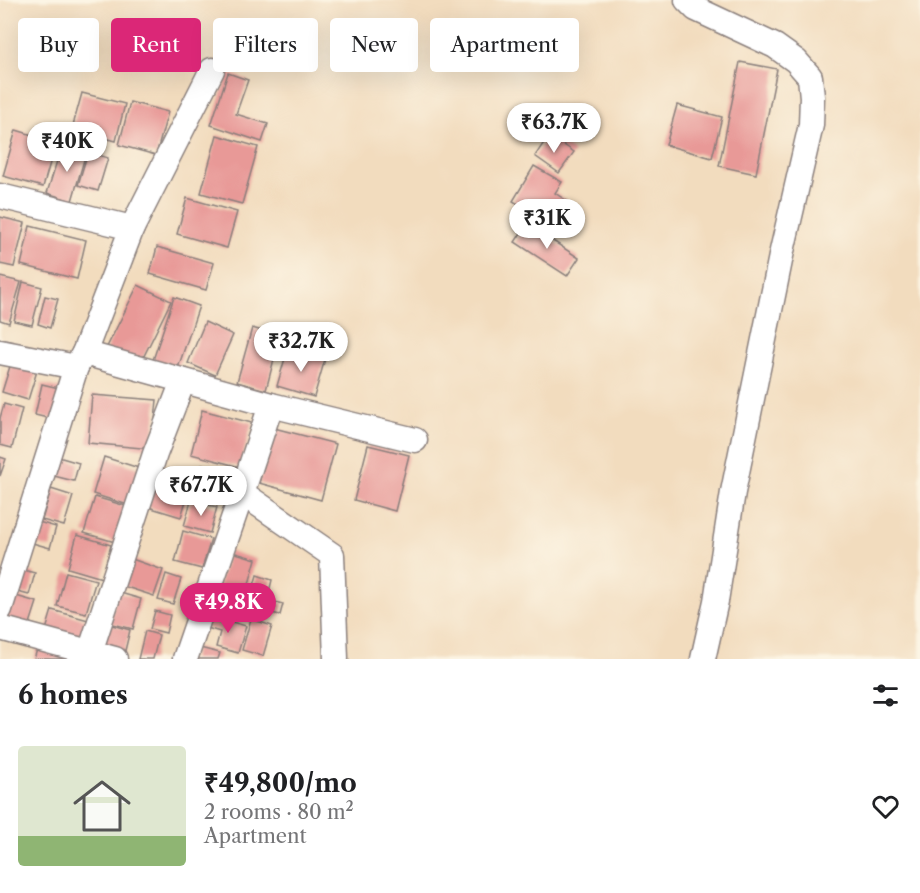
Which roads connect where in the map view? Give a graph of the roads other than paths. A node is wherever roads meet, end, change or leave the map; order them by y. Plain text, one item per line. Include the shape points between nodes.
1 (687, 0) edge
2 (212, 70) dead end
3 (0, 196) edge
4 (132, 228) junction
5 (0, 352) edge
6 (80, 360) junction
7 (183, 381) junction
8 (271, 405) junction
9 (415, 440) dead end
10 (242, 494) junction
11 (0, 609) edge
12 (0, 628) edge
13 (90, 652) junction
14 (114, 659) edge
15 (184, 659) edge
16 (336, 659) edge
17 (703, 659) edge

1 - 17 street via 696,9 775,46 796,61 810,77 812,97 811,124 733,492
2 - 4 street
3 - 4 street
4 - 6 street
5 - 6 street
6 - 7 street
6 - 11 street
7 - 8 street
7 - 13 street
8 - 9 street
8 - 10 street
10 - 15 street
10 - 16 street via 332,555
12 - 13 street
13 - 14 street

